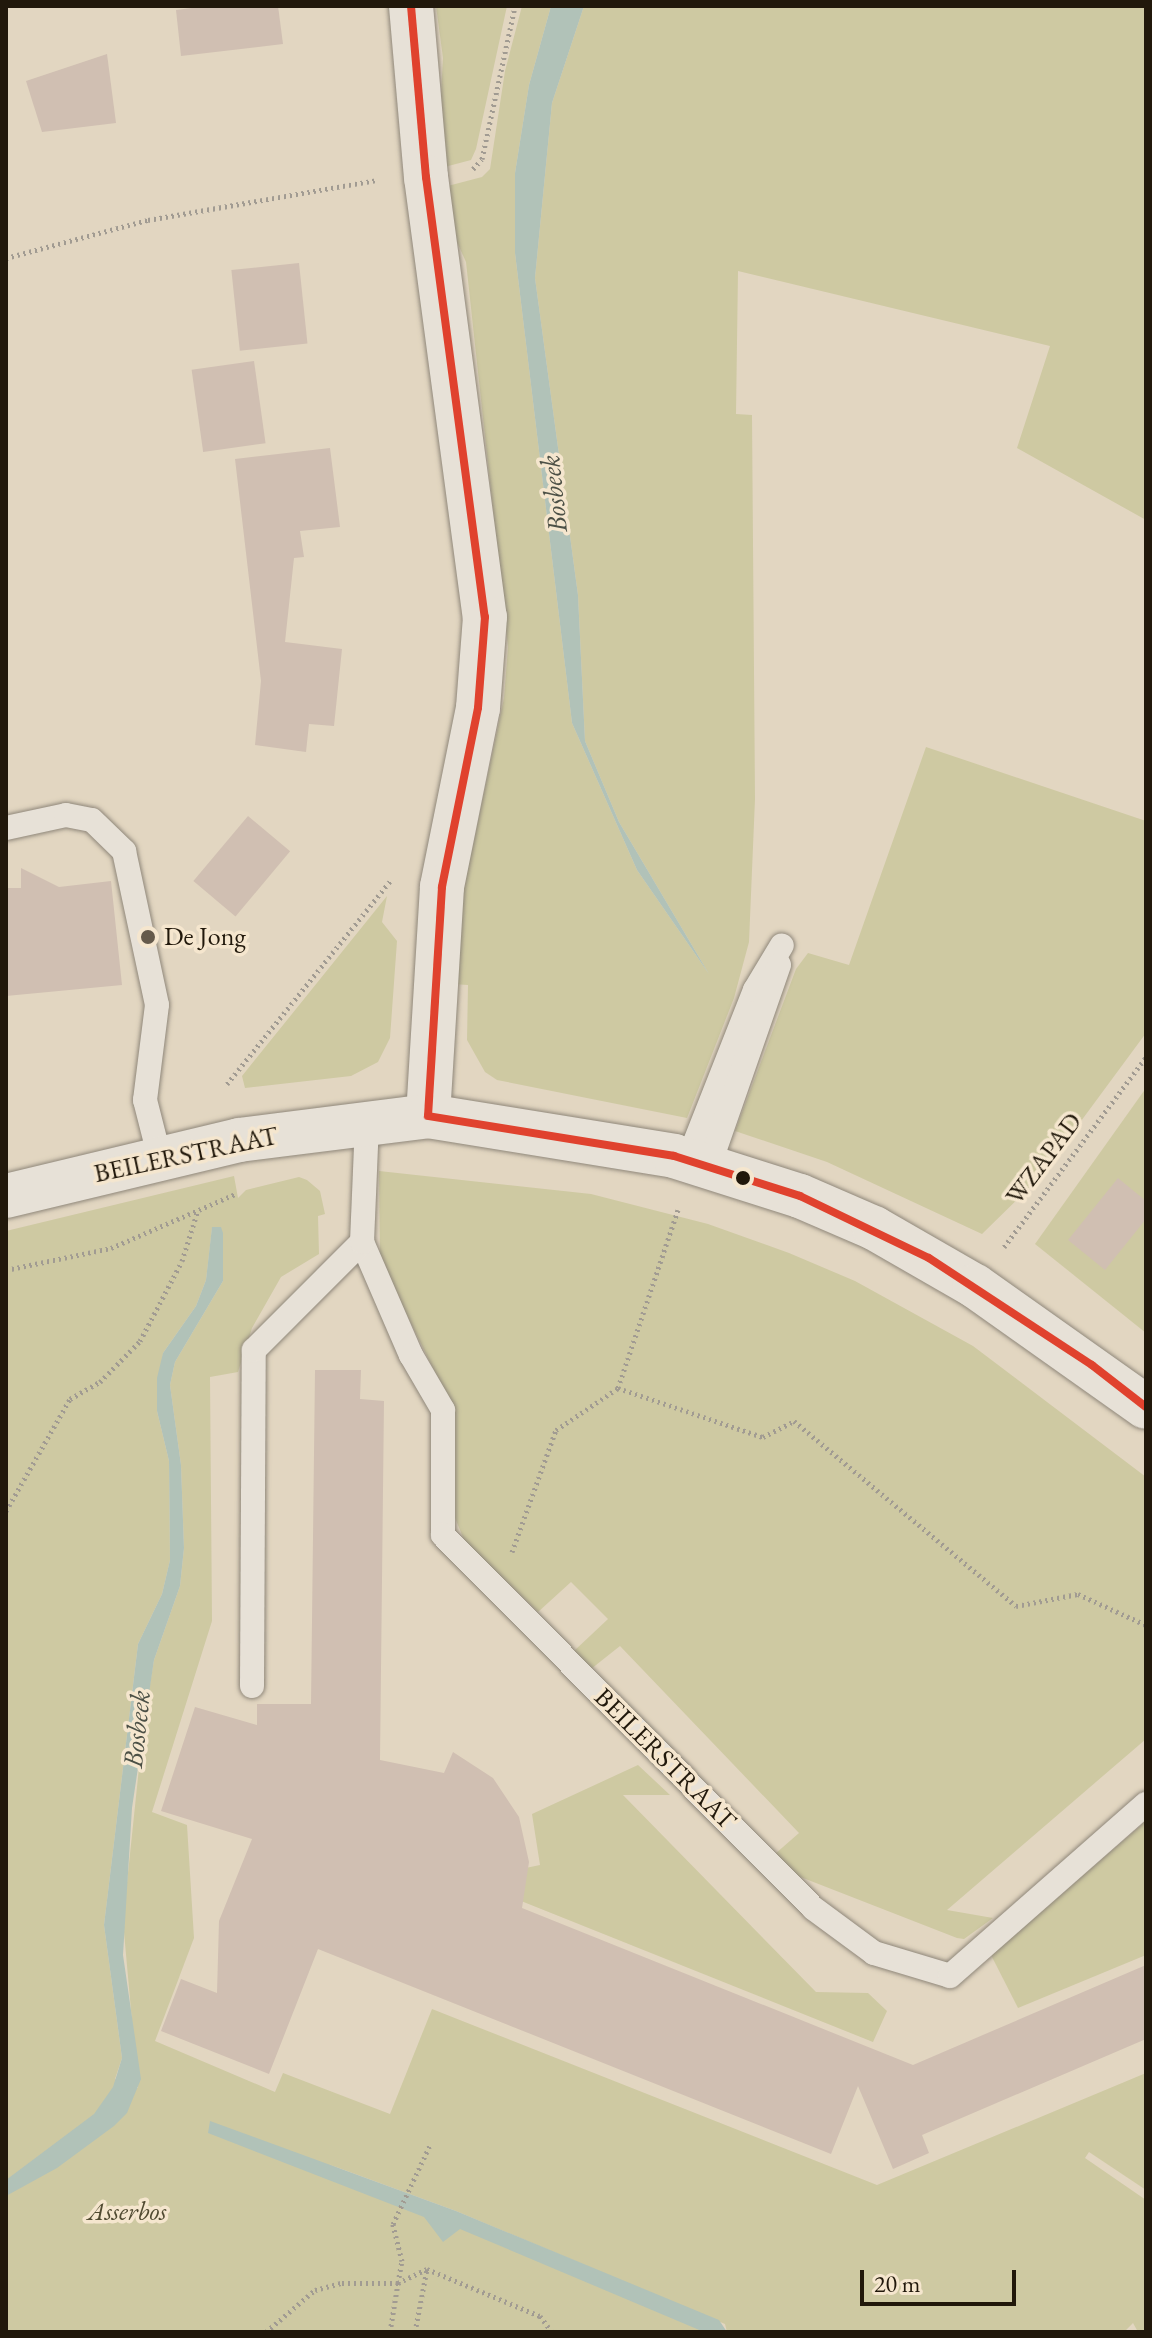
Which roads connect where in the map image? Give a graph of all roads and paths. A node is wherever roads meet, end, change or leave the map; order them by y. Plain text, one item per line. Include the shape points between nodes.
1 (411, 6) edge
2 (515, 6) edge
3 (406, 178) junction
4 (6, 258) edge
5 (6, 828) edge
6 (399, 871) dead end
7 (1146, 1057) edge
8 (227, 1084) dead end
9 (428, 1116) junction
10 (367, 1121) junction
11 (160, 1159) junction
12 (699, 1163) junction
13 (6, 1196) edge
14 (678, 1210) dead end
15 (362, 1242) junction
16 (6, 1270) edge
17 (975, 1286) junction
18 (618, 1388) junction
19 (1146, 1407) edge
20 (6, 1511) edge
21 (498, 1591) junction
22 (1146, 1625) edge
23 (252, 1686) dead end
24 (1146, 1804) edge
25 (430, 2145) dead end
26 (427, 2269) junction
27 (398, 2283) junction
28 (266, 2332) edge
29 (390, 2332) edge
30 (415, 2332) edge
31 (552, 2332) edge

1 - 3 street
2 - 3 path via 479,166
3 - 4 path via 148,220
3 - 9 street via 485,617 478,708 440,901
5 - 11 lane via 66,815 92,820 124,851 157,1005 145,1100
6 - 8 path
7 - 17 path, WZAPAD
9 - 10 street, BEILERSTRAAT
9 - 12 street, BEILERSTRAAT
10 - 11 street, BEILERSTRAAT via 239,1140
10 - 15 lane, BEILERSTRAAT
11 - 13 street, BEILERSTRAAT
12 - 12 lane via 774,990 782,945 755,990
12 - 17 street, BEILERSTRAAT via 800,1196 874,1228
14 - 18 path
15 - 21 lane, BEILERSTRAAT via 411,1355 443,1410 443,1535
15 - 23 lane via 254,1350
16 - 20 path via 111,1248 198,1210 182,1261 140,1341 100,1382 70,1399
17 - 19 street, BEILERSTRAAT
18 - 21 path via 556,1430
18 - 22 path via 763,1437 794,1421 1016,1606 1078,1594
21 - 24 lane, BEILERSTRAAT via 813,1908 874,1953 950,1976
25 - 27 path via 397,2212 393,2234 402,2261
26 - 27 path
26 - 30 path
26 - 31 path via 540,2316
27 - 28 path via 342,2283 315,2290
27 - 29 path

